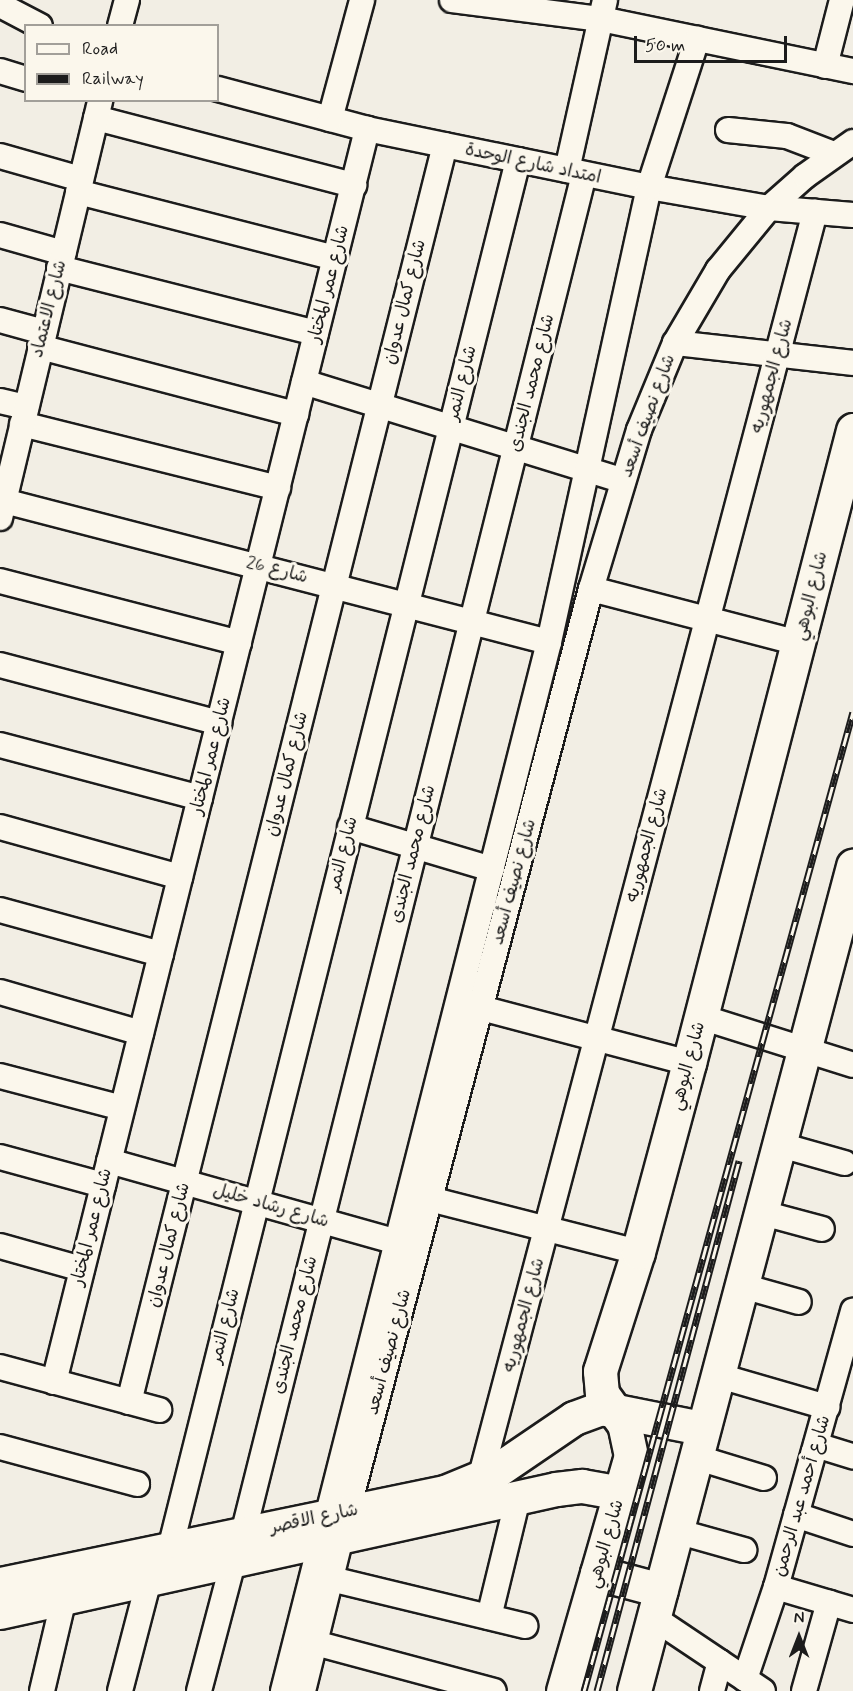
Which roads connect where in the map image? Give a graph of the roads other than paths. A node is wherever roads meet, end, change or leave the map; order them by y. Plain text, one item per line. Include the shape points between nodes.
1 (127, 0) edge
2 (362, 0) edge
3 (452, 0) edge
4 (842, 0) edge
5 (13, 6) edge
6 (603, 10) edge
7 (37, 24) edge
8 (121, 24) edge
9 (697, 39) junction
10 (825, 66) junction
11 (0, 71) edge
12 (853, 71) edge
13 (24, 78) edge
14 (219, 89) edge
15 (99, 105) edge
16 (330, 119) junction
17 (368, 129) junction
18 (728, 130) dead end
19 (445, 145) junction
20 (843, 148) edge
21 (0, 156) edge
22 (518, 160) junction
23 (575, 172) junction
24 (354, 185) junction
25 (79, 186) junction
26 (649, 187) junction
27 (769, 208) junction
28 (815, 212) junction
29 (853, 215) edge
30 (0, 235) edge
31 (335, 258) junction
32 (61, 260) junction
33 (0, 320) edge
34 (316, 333) junction
35 (42, 339) junction
36 (675, 344) junction
37 (777, 356) junction
38 (853, 363) edge
39 (304, 382) junction
40 (0, 401) edge
41 (380, 405) junction
42 (296, 414) junction
43 (24, 416) junction
44 (450, 427) junction
45 (853, 430) edge
46 (516, 447) junction
47 (586, 469) junction
48 (623, 481) junction
49 (278, 488) junction
50 (3, 494) edge
51 (258, 565) junction
52 (0, 581) edge
53 (334, 585) junction
54 (591, 589) junction
55 (406, 603) junction
56 (707, 619) junction
57 (472, 621) junction
58 (549, 642) junction
59 (239, 643) junction
60 (799, 644) junction
61 (0, 665) edge
62 (219, 723) junction
63 (0, 745) edge
64 (200, 798) junction
65 (0, 827) edge
66 (350, 827) junction
67 (416, 846) junction
68 (853, 866) edge
69 (492, 869) junction
70 (180, 877) junction
71 (0, 910) edge
72 (842, 947) edge
73 (161, 954) junction
74 (0, 992) edge
75 (480, 1008) junction
76 (701, 1017) junction
77 (141, 1033) junction
78 (596, 1037) junction
79 (804, 1049) junction
80 (689, 1063) junction
81 (853, 1065) edge
82 (0, 1076) edge
83 (122, 1108) junction
84 (777, 1144) junction
85 (0, 1156) edge
86 (109, 1161) junction
87 (844, 1163) dead end
88 (184, 1182) junction
89 (103, 1185) junction
90 (430, 1199) junction
91 (256, 1202) junction
92 (759, 1212) junction
93 (321, 1221) junction
94 (547, 1229) junction
95 (822, 1229) dead end
96 (398, 1242) junction
97 (0, 1246) edge
98 (638, 1252) junction
99 (82, 1269) junction
100 (739, 1285) junction
101 (799, 1302) dead end
102 (853, 1311) edge
103 (0, 1368) edge
104 (845, 1373) edge
105 (716, 1375) junction
106 (54, 1382) junction
107 (129, 1402) junction
108 (610, 1407) junction
109 (827, 1407) junction
110 (159, 1410) dead end
111 (698, 1443) junction
112 (816, 1445) junction
113 (0, 1447) edge
114 (853, 1456) edge
115 (764, 1478) dead end
116 (480, 1479) junction
117 (137, 1484) dead end
118 (621, 1493) junction
119 (518, 1498) junction
120 (796, 1515) junction
121 (334, 1528) junction
122 (676, 1531) junction
123 (853, 1534) edge
124 (238, 1548) junction
125 (170, 1549) junction
126 (744, 1550) dead end
127 (597, 1573) junction
128 (149, 1580) junction
129 (331, 1580) junction
130 (0, 1584) edge
131 (776, 1587) junction
132 (64, 1598) junction
133 (829, 1602) junction
134 (657, 1604) junction
135 (853, 1610) edge
136 (0, 1612) edge
137 (489, 1617) junction
138 (525, 1626) dead end
139 (315, 1643) junction
140 (720, 1662) junction
141 (754, 1685) edge
142 (42, 1691) edge
143 (120, 1691) edge
144 (199, 1691) edge
145 (283, 1691) edge
146 (303, 1691) edge
147 (494, 1691) edge
148 (563, 1691) edge
149 (634, 1691) edge
150 (712, 1691) edge
151 (804, 1691) edge

1 - 8 street
2 - 16 street
3 - 6 street
4 - 10 street
5 - 7 street
6 - 9 street
6 - 23 street, شارع محمد الجندى
9 - 10 street
9 - 26 street, شارع نصيف أسعد
10 - 12 street
11 - 13 street
14 - 16 street, امتداد شارع الوحدة
15 - 24 street
15 - 25 street, شارع الاعتماد
16 - 17 street, امتداد شارع الوحدة
17 - 19 street, امتداد شارع الوحدة
17 - 24 street, شارع عمر المختار
18 - 20 street via 787,136
19 - 22 street, امتداد شارع الوحدة
19 - 41 street, شارع كمال عدوان
20 - 27 street, شارع نصيف أسعد
21 - 25 street
22 - 23 street, امتداد شارع الوحدة
22 - 44 street, شارع النمر
23 - 26 street, امتداد شارع الوحدة
23 - 46 street, شارع محمد الجندى
24 - 31 street, شارع عمر المختار
25 - 31 street
25 - 32 street, شارع الاعتماد
26 - 27 street, امتداد شارع الوحدة
26 - 47 street, شارع نصيف أسعد
27 - 28 street, امتداد شارع الوحدة
27 - 36 street, شارع نصيف أسعد via 718,270
28 - 29 street, امتداد شارع الوحدة
28 - 37 street, شارع الجمهوريه
30 - 32 street
31 - 34 street, شارع عمر المختار
32 - 34 street
32 - 35 street, شارع الاعتماد
33 - 35 street
34 - 39 street, شارع عمر المختار
35 - 42 street
35 - 43 street, شارع الاعتماد
36 - 37 street
36 - 48 street, شارع نصيف أسعد via 639,430
37 - 38 street
37 - 56 street, شارع الجمهوريه
39 - 41 street
39 - 42 street, شارع عمر المختار
40 - 43 street
41 - 44 street
41 - 53 street, شارع كمال عدوان
42 - 49 street, شارع عمر المختار
43 - 49 street
43 - 50 street, شارع الاعتماد
44 - 46 street
44 - 55 street, شارع النمر
45 - 60 street, شارع البوهي
46 - 47 street
46 - 57 street, شارع محمد الجندى
47 - 48 street
47 - 58 street, شارع نصيف أسعد
48 - 54 street, شارع نصيف أسعد
49 - 51 street, شارع عمر المختار
50 - 51 street, شارع 26
51 - 53 street, شارع 26
51 - 59 street, شارع عمر المختار
52 - 59 street
53 - 55 street, شارع 26
53 - 88 street, شارع كمال عدوان
54 - 56 street
54 - 75 street, شارع نصيف أسعد
55 - 57 street, شارع 26
55 - 66 street, شارع النمر
56 - 60 street
56 - 78 street, شارع الجمهوريه
57 - 58 street, شارع 26
57 - 67 street, شارع محمد الجندى
58 - 69 street, شارع نصيف أسعد
59 - 62 street, شارع عمر المختار
60 - 76 street, شارع البوهي
61 - 62 street
62 - 64 street, شارع عمر المختار
63 - 64 street
64 - 70 street, شارع عمر المختار
65 - 70 street
66 - 67 street
66 - 91 street, شارع النمر
67 - 69 street
67 - 93 street, شارع محمد الجندى
68 - 72 street
69 - 96 street, شارع نصيف أسعد
70 - 73 street, شارع عمر المختار
71 - 73 street
72 - 79 street
73 - 77 street, شارع عمر المختار
74 - 77 street
75 - 78 street
75 - 90 street, شارع نصيف أسعد
76 - 79 street
76 - 80 street, شارع البوهي
77 - 83 street, شارع عمر المختار
78 - 80 street
78 - 94 street, شارع الجمهوريه
79 - 81 street
79 - 84 street
80 - 98 street, شارع البوهي
82 - 83 street
83 - 86 street, شارع عمر المختار
84 - 87 street
84 - 92 street
85 - 89 street
86 - 88 street, شارع رشاد خليل
86 - 89 street, شارع عمر المختار
88 - 91 street, شارع رشاد خليل
88 - 107 street, شارع كمال عدوان
89 - 99 street, شارع عمر المختار
90 - 94 street
90 - 121 street, شارع نصيف أسعد
91 - 93 street, شارع رشاد خليل
91 - 125 street, شارع النمر
92 - 95 street
92 - 100 street
93 - 96 street, شارع رشاد خليل
93 - 124 street, شارع محمد الجندى
94 - 98 street
94 - 116 street, شارع الجمهوريه
96 - 121 street, شارع نصيف أسعد
97 - 99 street
98 - 108 street, شارع البوهي via 600,1371 602,1394
99 - 106 street, شارع عمر المختار
100 - 101 street
100 - 105 street
102 - 104 street, شارع أحمد عبد الرحمن
103 - 106 street
104 - 109 street, شارع أحمد عبد الرحمن
105 - 109 street
105 - 111 street
106 - 107 street
107 - 110 street
108 - 111 street
108 - 116 street, شارع الاقصر via 574,1418 512,1462
108 - 118 street, شارع البوهي via 624,1424 631,1445
109 - 112 street, شارع أحمد عبد الرحمن
111 - 115 street
111 - 122 street
112 - 114 street
112 - 120 street, شارع أحمد عبد الرحمن
113 - 117 street
116 - 121 street, شارع الاقصر
118 - 119 street, شارع الاقصر via 582,1486
118 - 127 street, شارع البوهي
119 - 121 street, شارع الاقصر
119 - 137 street
120 - 123 street
120 - 131 street, شارع أحمد عبد الرحمن
121 - 124 street, شارع الاقصر
121 - 129 street, شارع نصيف أسعد
121 - 145 street, شارع نصيف أسعد
122 - 126 street
122 - 134 street
124 - 125 street, شارع الاقصر
124 - 128 street, شارع الاقصر
124 - 144 street, شارع محمد الجندى
125 - 130 street, شارع الاقصر
127 - 134 street
127 - 148 street, شارع البوهي
128 - 132 street, شارع الاقصر
128 - 143 street
129 - 137 street
129 - 139 street, شارع نصيف أسعد
131 - 133 street
131 - 141 street, شارع أحمد عبد الرحمن
132 - 136 street, شارع الاقصر
132 - 142 street
133 - 135 street
133 - 151 street
134 - 140 street
134 - 149 street
137 - 138 street
139 - 146 street, شارع نصيف أسعد
139 - 147 street
140 - 141 street
140 - 150 street

